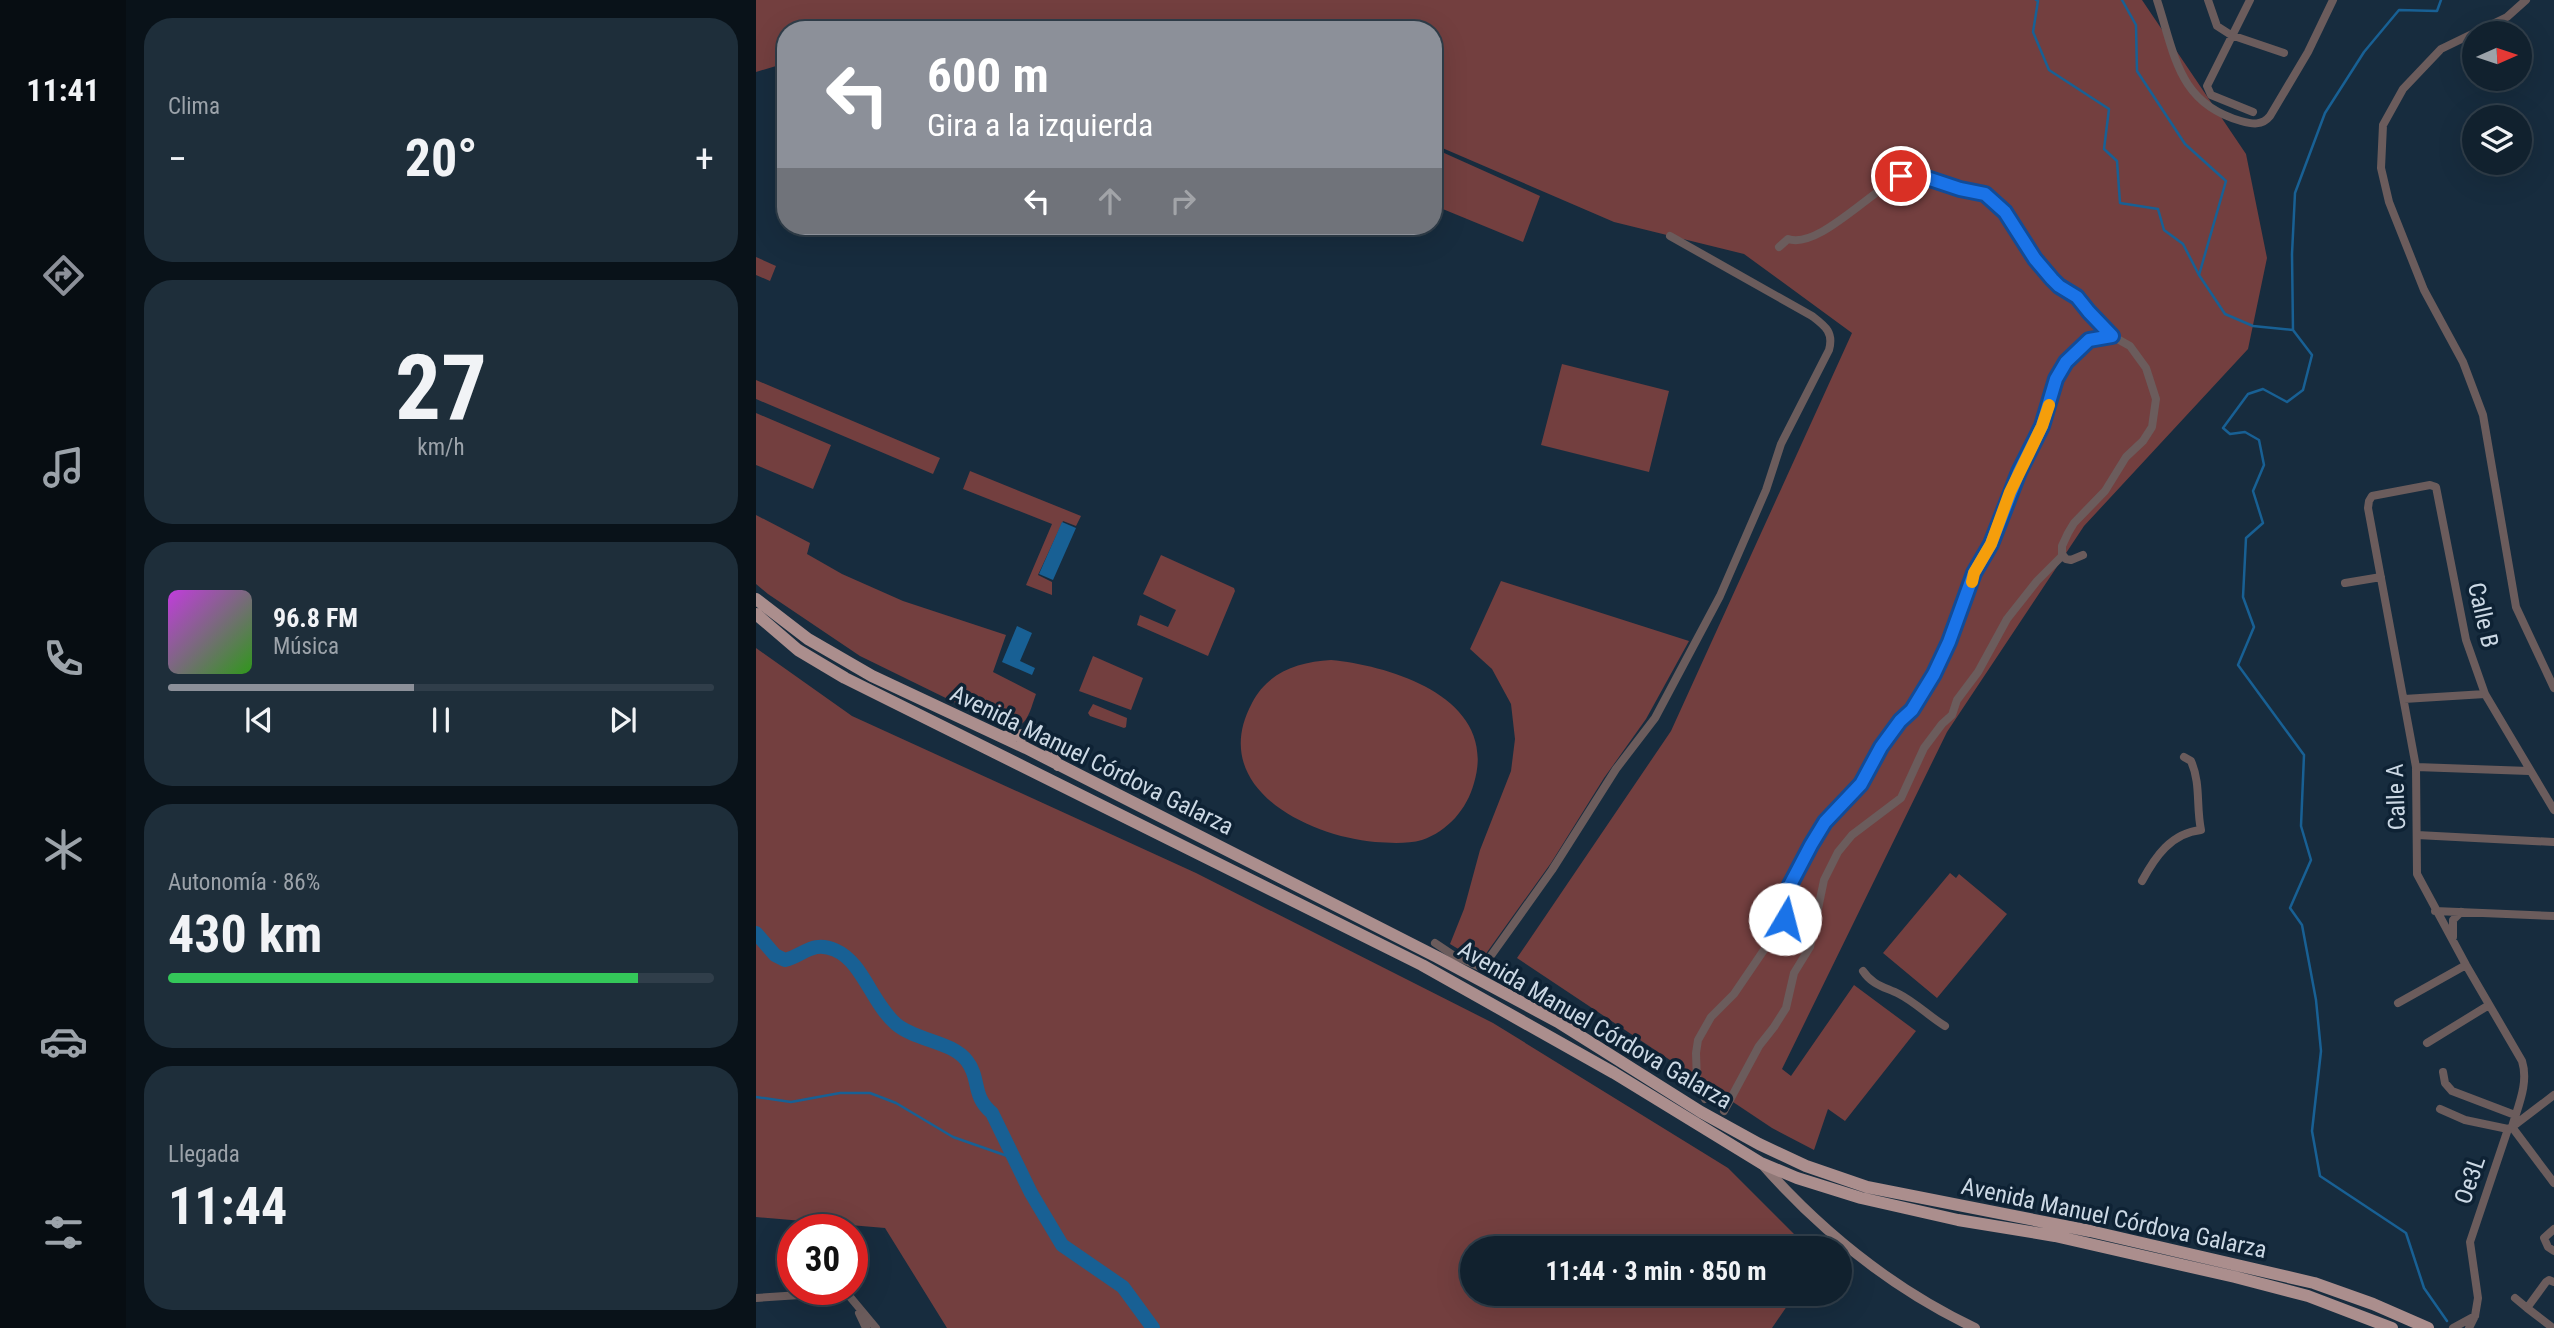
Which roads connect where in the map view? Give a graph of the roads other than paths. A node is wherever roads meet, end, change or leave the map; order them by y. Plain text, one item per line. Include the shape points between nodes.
1 (2157, 0) edge
2 (2207, 0) edge
3 (2250, 0) edge
4 (2333, 0) edge
5 (2526, 0) edge
6 (2231, 35) junction
7 (2284, 53) dead end
8 (2253, 112) dead end
9 (1670, 236) dead end
10 (1779, 247) dead end
11 (2112, 336) junction
12 (2368, 508) joint
13 (2063, 555) junction
14 (2083, 555) dead end
15 (2381, 577) junction
16 (2345, 583) dead end
17 (756, 599) edge
18 (756, 614) edge
19 (2554, 688) edge
20 (2485, 694) junction
21 (2404, 699) junction
22 (1034, 730) dead end
23 (1003, 737) junction
24 (1049, 742) dead end
25 (2184, 757) dead end
26 (1059, 765) junction
27 (2416, 767) junction
28 (2529, 771) junction
29 (2554, 810) edge
30 (2417, 835) junction
31 (2552, 841) edge
32 (2142, 881) dead end
33 (2435, 911) junction
34 (2463, 911) junction
35 (2554, 916) edge
36 (1435, 943) dead end
37 (2454, 943) junction
38 (2466, 965) junction
39 (1863, 971) dead end
40 (2398, 1003) dead end
41 (2489, 1005) junction
42 (1945, 1026) dead end
43 (2427, 1044) dead end
44 (2522, 1061) joint
45 (2443, 1072) dead end
46 (2554, 1095) edge
47 (1705, 1099) dead end
48 (2440, 1110) dead end
49 (1724, 1111) dead end
50 (2515, 1115) junction
51 (2510, 1128) junction
52 (1761, 1163) junction
53 (2554, 1184) edge
54 (2554, 1229) edge
55 (2089, 1238) junction
56 (2554, 1251) edge
57 (2554, 1282) edge
58 (777, 1297) edge
59 (756, 1298) edge
60 (2515, 1298) dead end
61 (855, 1305) edge
62 (856, 1305) edge
63 (2527, 1308) junction
64 (2475, 1316) junction
65 (866, 1328) edge
66 (876, 1328) edge
67 (1975, 1328) edge
68 (2392, 1328) edge
69 (2428, 1328) edge
70 (2453, 1328) edge
71 (2469, 1328) edge
72 (2553, 1328) edge

1 - 4 street via 2182,76 2199,100 2227,117 2258,124 2270,116
2 - 6 street via 2217,26
3 - 6 street
5 - 19 street via 2507,17 2441,49 2403,89 2384,125 2381,168 2389,202 2424,290 2463,362 2483,415 2516,607
6 - 7 street
6 - 8 street via 2208,91
9 - 36 street via 1812,316 1827,327 1829,350 1781,444 1720,596 1655,718 1490,957 1480,967
10 - 11 street via 1788,239 1819,233 1908,174 1977,190 2005,212 2052,279 2077,297
11 - 13 street via 2130,346 2146,368 2154,389 2154,419 2105,491 2074,523 2062,546
11 - 47 street via 2089,340 2056,379 2042,426 1974,573 1934,674 1881,747 1861,784 1825,822 1790,885 1785,919 1698,1040 1697,1082
12 - 15 street, Calle A
12 - 20 street, Calle B via 2372,496 2437,487 2466,640
13 - 14 street via 2071,560
13 - 49 street via 2007,619 1957,699 1952,715 1924,748 1901,798 1852,835 1838,852 1824,880 1811,947 1794,973 1786,1008 1759,1046
15 - 16 street
15 - 21 street, Calle A
17 - 23 main road, Avenida Manuel Córdova Galarza via 839,659
18 - 52 main road, Avenida Manuel Córdova Galarza via 798,650 845,678 1410,958 1614,1073
20 - 21 street
20 - 28 street, Calle B
21 - 27 street, Calle A
22 - 23 main road
23 - 26 main road, Avenida Manuel Córdova Galarza
24 - 26 main road
25 - 32 street via 2192,761 2199,784 2201,830 2190,831 2161,851
26 - 55 main road, Avenida Manuel Córdova Galarza via 1534,1009 1701,1112 1806,1166 1867,1187
27 - 28 street
27 - 30 street, Calle A
28 - 29 street, Calle B
30 - 31 street
30 - 33 street, Calle A via 2417,874
33 - 34 street
33 - 37 street, Calle A
34 - 35 street
34 - 37 street via 2453,920
37 - 38 street, Calle A
38 - 40 street
38 - 41 street, Calle A
39 - 42 street via 1868,979
41 - 43 street
41 - 44 street, Calle A
44 - 50 street, Oe3L via 2524,1085
45 - 50 street via 2452,1091
46 - 51 street
48 - 51 street
50 - 51 street, Oe3L
51 - 53 street
51 - 64 street, Oe3L via 2470,1242 2477,1284
52 - 55 main road, Avenida Manuel Córdova Galarza via 1861,1198
52 - 67 main road via 1832,1235 1890,1278
54 - 56 street via 2544,1238
55 - 68 main road, Avenida Manuel Córdova Galarza via 2308,1296
55 - 69 main road, Avenida Manuel Córdova Galarza via 2314,1283
57 - 63 street via 2546,1282
58 - 59 street
60 - 63 street
61 - 65 street
62 - 66 street
63 - 72 street
64 - 70 street
64 - 71 street, Oe3L

